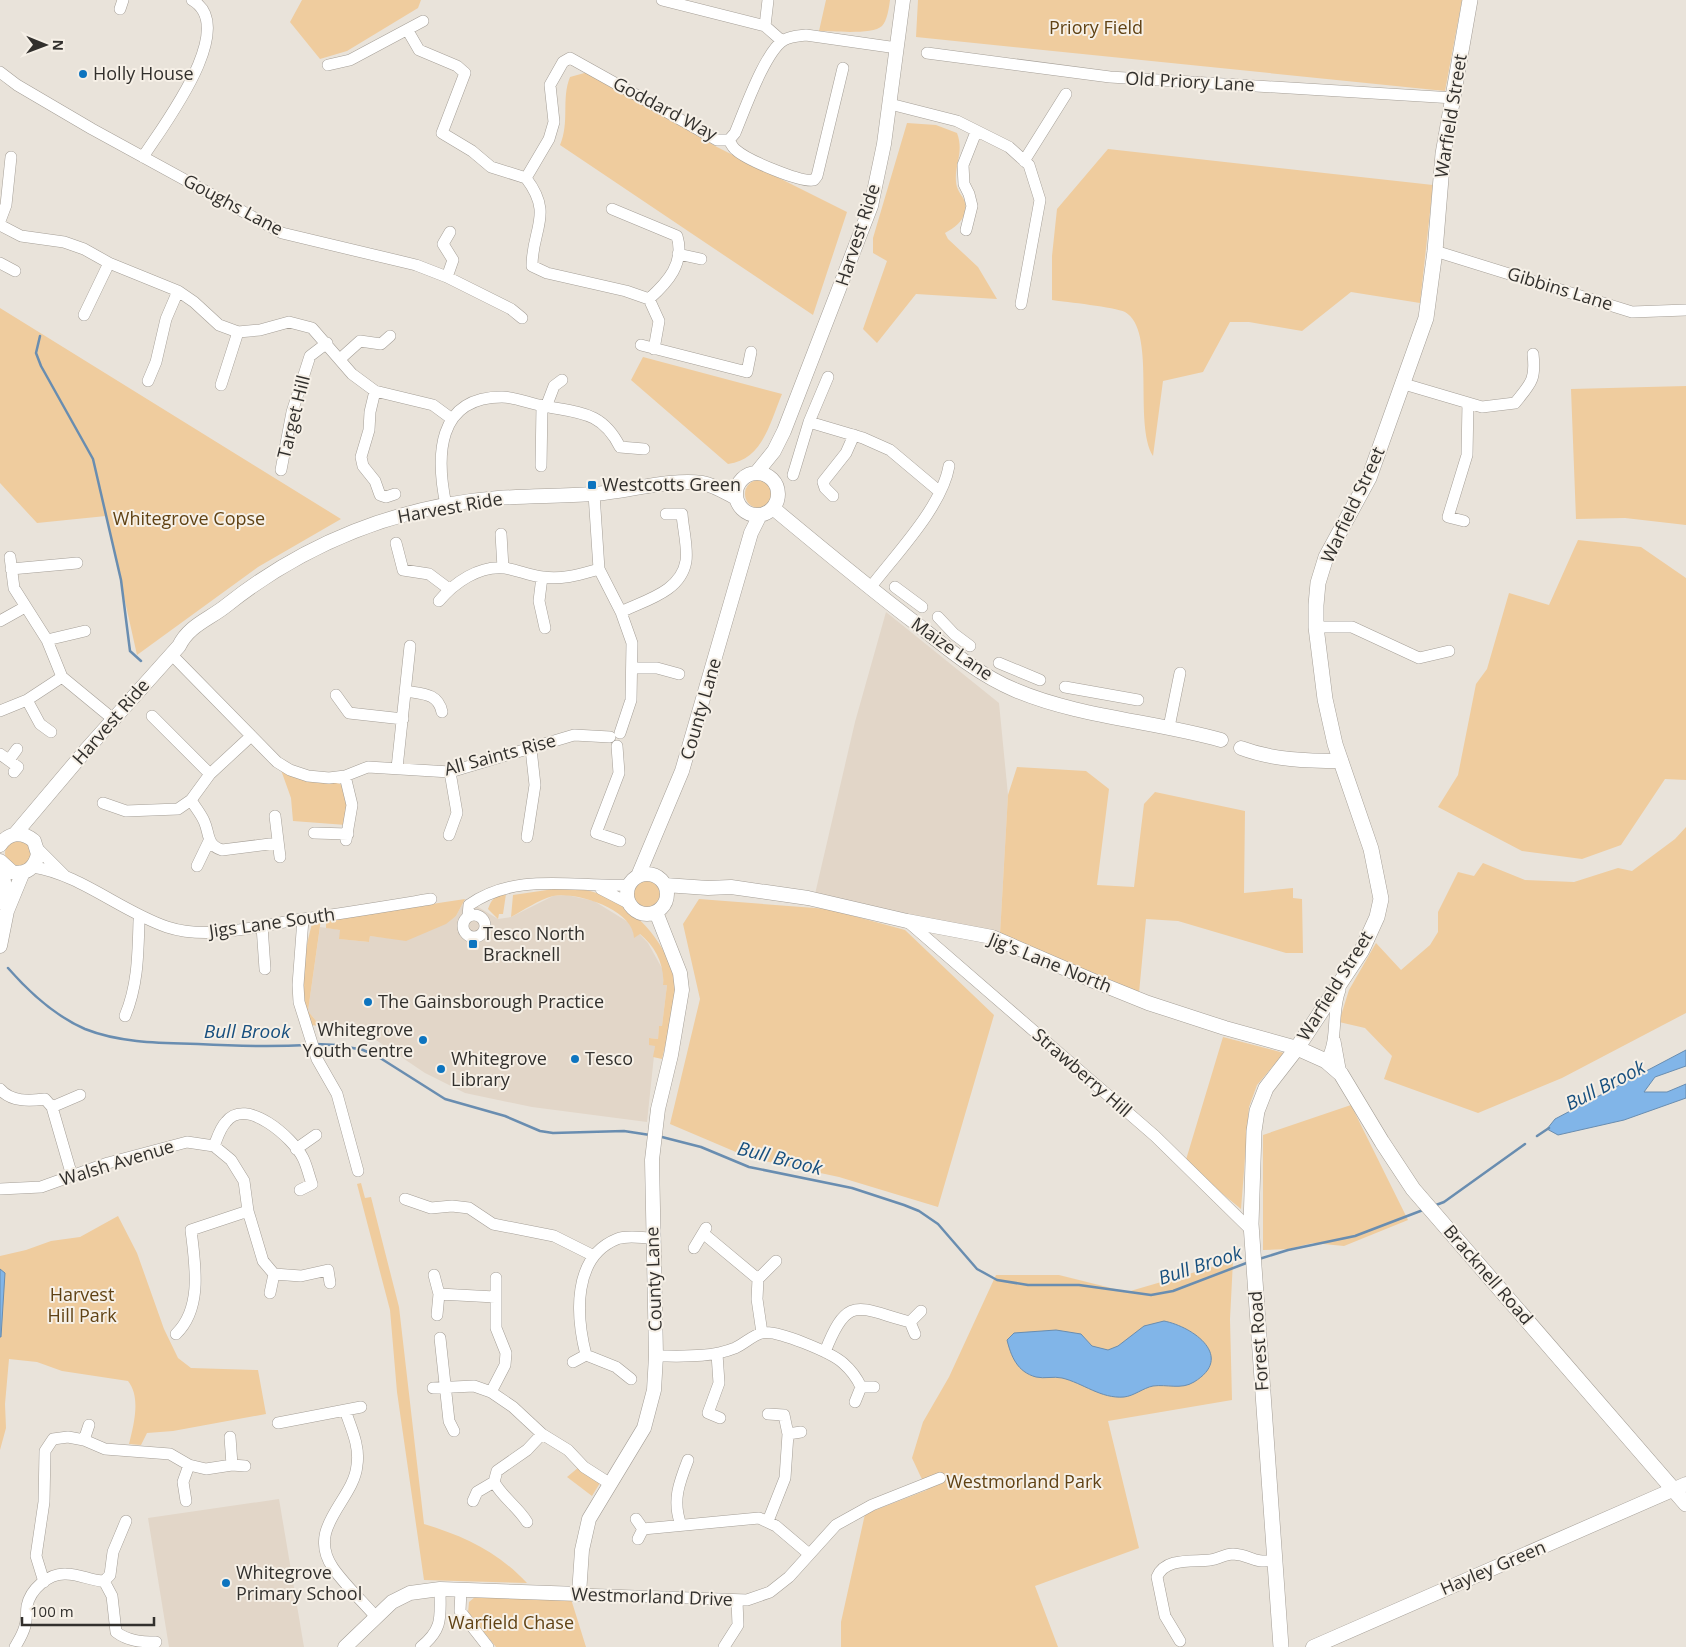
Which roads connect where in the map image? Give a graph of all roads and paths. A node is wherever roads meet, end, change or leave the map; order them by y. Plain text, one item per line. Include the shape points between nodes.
1 (192, 0) edge
2 (662, 0) edge
3 (768, 0) edge
4 (903, 0) edge
5 (1470, 0) edge
6 (423, 21) dead end
7 (765, 26) junction
8 (408, 31) junction
9 (782, 41) junction
10 (897, 48) junction
11 (927, 53) dead end
12 (328, 66) dead end
13 (843, 68) dead end
14 (0, 72) edge
15 (1066, 94) dead end
16 (1454, 98) junction
17 (890, 104) junction
18 (976, 132) junction
19 (729, 140) junction
20 (143, 157) junction
21 (11, 158) dead end
22 (1024, 161) junction
23 (526, 178) junction
24 (612, 209) dead end
25 (0, 221) edge
26 (0, 225) edge
27 (966, 230) dead end
28 (450, 232) dead end
29 (1435, 251) junction
30 (678, 254) junction
31 (701, 260) dead end
32 (0, 263) edge
33 (109, 263) junction
34 (15, 271) dead end
35 (447, 277) junction
36 (178, 291) junction
37 (649, 299) junction
38 (1021, 304) dead end
39 (1686, 310) edge
40 (84, 315) dead end
41 (522, 318) dead end
42 (238, 332) junction
43 (390, 336) dead end
44 (327, 343) junction
45 (641, 345) dead end
46 (654, 349) junction
47 (752, 352) dead end
48 (1532, 354) dead end
49 (340, 359) junction
50 (828, 377) dead end
51 (562, 380) dead end
52 (148, 381) dead end
53 (1404, 384) junction
54 (221, 385) dead end
55 (375, 391) junction
56 (1468, 403) junction
57 (544, 406) junction
58 (452, 419) junction
59 (809, 422) junction
60 (784, 431) junction
61 (854, 435) junction
62 (644, 449) dead end
63 (541, 466) dead end
64 (949, 466) dead end
65 (281, 470) dead end
66 (757, 472) junction
67 (793, 476) dead end
68 (740, 481) junction
69 (704, 483) junction
70 (776, 483) junction
71 (940, 492) junction
72 (395, 494) dead end
73 (594, 494) junction
74 (833, 496) dead end
75 (739, 504) junction
76 (446, 505) junction
77 (773, 508) junction
78 (666, 514) dead end
79 (760, 515) junction
80 (1464, 521) dead end
81 (501, 534) dead end
82 (396, 543) dead end
83 (10, 557) dead end
84 (77, 563) dead end
85 (503, 568) junction
86 (11, 569) junction
87 (599, 569) junction
88 (741, 570) junction
89 (542, 577) junction
90 (895, 587) dead end
91 (870, 588) junction
92 (449, 589) junction
93 (910, 599) junction
94 (439, 601) dead end
95 (25, 607) junction
96 (922, 607) dead end
97 (621, 612) junction
98 (900, 612) junction
99 (938, 617) dead end
100 (0, 621) edge
101 (1316, 627) junction
102 (545, 628) dead end
103 (85, 631) dead end
104 (954, 634) junction
105 (47, 640) junction
106 (410, 646) dead end
107 (944, 646) junction
108 (970, 646) dead end
109 (175, 650) junction
110 (1449, 651) dead end
111 (999, 663) dead end
112 (633, 668) junction
113 (1022, 673) junction
114 (1180, 673) dead end
115 (679, 674) dead end
116 (62, 677) junction
117 (1040, 680) dead end
118 (1065, 687) dead end
119 (1015, 690) junction
120 (405, 691) junction
121 (1089, 691) junction
122 (336, 695) dead end
123 (27, 700) junction
124 (1138, 700) dead end
125 (0, 711) edge
126 (1086, 711) junction
127 (442, 712) dead end
128 (152, 716) dead end
129 (112, 719) junction
130 (402, 719) junction
131 (1169, 726) junction
132 (45, 732) dead end
133 (250, 737) junction
134 (616, 739) junction
135 (1221, 740) dead end
136 (1241, 748) dead end
137 (17, 749) dead end
138 (531, 749) junction
139 (5, 757) edge
140 (1341, 761) junction
141 (397, 768) junction
142 (14, 772) dead end
143 (450, 772) junction
144 (210, 774) junction
145 (345, 776) junction
146 (45, 800) junction
147 (191, 800) junction
148 (103, 803) dead end
149 (275, 816) dead end
150 (314, 832) dead end
151 (449, 834) dead end
152 (527, 838) dead end
153 (5, 839) edge
154 (209, 841) junction
155 (620, 841) dead end
156 (277, 843) junction
157 (35, 844) junction
158 (652, 845) junction
159 (280, 857) dead end
160 (1, 863) edge
161 (197, 866) dead end
162 (28, 870) junction
163 (65, 876) junction
164 (634, 881) junction
165 (661, 881) junction
166 (590, 885) junction
167 (708, 888) junction
168 (495, 892) junction
169 (431, 899) dead end
170 (630, 904) junction
171 (655, 909) junction
172 (7, 911) junction
173 (468, 916) junction
174 (480, 916) junction
175 (141, 917) junction
176 (303, 919) junction
177 (907, 921) junction
178 (262, 926) junction
179 (0, 946) edge
180 (265, 969) dead end
181 (1344, 979) junction
182 (125, 1016) dead end
183 (1334, 1035) junction
184 (1297, 1048) junction
185 (1326, 1061) junction
186 (1341, 1074) junction
187 (0, 1089) edge
188 (80, 1095) dead end
189 (52, 1107) junction
190 (316, 1135) dead end
191 (214, 1146) junction
192 (296, 1149) junction
193 (358, 1171) dead end
194 (72, 1176) junction
195 (0, 1189) edge
196 (300, 1190) dead end
197 (405, 1199) dead end
198 (248, 1212) junction
199 (1252, 1231) junction
200 (652, 1238) junction
201 (694, 1248) dead end
202 (594, 1256) junction
203 (776, 1261) dead end
204 (274, 1274) junction
205 (434, 1275) dead end
206 (496, 1278) dead end
207 (758, 1279) junction
208 (330, 1283) dead end
209 (270, 1293) dead end
210 (439, 1294) junction
211 (495, 1297) junction
212 (920, 1311) dead end
213 (437, 1316) dead end
214 (910, 1322) junction
215 (762, 1333) junction
216 (176, 1334) dead end
217 (914, 1334) dead end
218 (440, 1338) dead end
219 (825, 1352) junction
220 (717, 1354) junction
221 (586, 1355) junction
222 (656, 1356) junction
223 (573, 1362) dead end
224 (631, 1379) dead end
225 (861, 1387) junction
226 (874, 1387) dead end
227 (439, 1388) junction
228 (491, 1392) junction
229 (855, 1402) dead end
230 (361, 1408) dead end
231 (345, 1410) junction
232 (768, 1414) dead end
233 (720, 1418) dead end
234 (278, 1423) dead end
235 (89, 1425) dead end
236 (454, 1431) dead end
237 (801, 1432) dead end
238 (542, 1434) junction
239 (788, 1434) junction
240 (230, 1437) dead end
241 (84, 1440) junction
242 (688, 1460) dead end
243 (188, 1465) junction
244 (232, 1465) junction
245 (245, 1466) dead end
246 (940, 1478) dead end
247 (494, 1482) junction
248 (609, 1483) junction
249 (1680, 1487) edge
250 (186, 1501) dead end
251 (473, 1501) dead end
252 (1686, 1504) edge
253 (636, 1519) dead end
254 (126, 1521) dead end
255 (768, 1521) junction
256 (527, 1522) dead end
257 (681, 1525) junction
258 (809, 1554) junction
259 (1274, 1560) junction
260 (104, 1581) junction
261 (44, 1582) junction
262 (440, 1589) junction
263 (461, 1590) junction
264 (579, 1594) junction
265 (737, 1601) junction
266 (376, 1617) junction
267 (1180, 1641) dead end
268 (156, 1642) dead end
269 (15, 1647) edge
270 (345, 1647) edge
271 (421, 1647) edge
272 (488, 1647) edge
273 (724, 1647) edge
274 (1281, 1647) edge
275 (1314, 1647) edge

1 - 20 street via 206,11 208,26 203,57 191,82
2 - 7 street
3 - 7 street
4 - 10 street, Harvest Ride
5 - 16 main road, Warfield Street
6 - 8 street
7 - 9 street
8 - 12 street via 350,60
8 - 23 street via 419,50 465,73 442,133 491,167
9 - 10 street via 806,35
9 - 19 street, Goddard Way via 769,58 735,134
10 - 17 street, Harvest Ride
11 - 16 street, Old Priory Lane via 1110,77
13 - 19 street via 814,180 802,180 747,157 735,150
14 - 20 street, Goughs Lane via 42,100
15 - 22 street
16 - 29 main road, Warfield Street via 1443,154
17 - 18 street via 957,121
17 - 60 street, Harvest Ride via 871,206
18 - 22 street via 1009,147
18 - 27 street via 963,165 964,184 972,206
19 - 23 street, Goddard Way via 717,140 570,58 563,62 550,85 554,122 549,139
20 - 35 street, Goughs Lane via 282,233 416,265
21 - 25 street via 6,205
22 - 38 street via 1029,164 1040,200
23 - 37 street via 537,192 541,204 532,266 547,273
24 - 30 street via 677,236
26 - 33 street via 21,236 64,242
28 - 35 street via 443,244 453,260
29 - 39 street, Gibbins Lane via 1632,312
29 - 53 main road, Warfield Street via 1426,318
30 - 31 street
30 - 37 street via 669,281
32 - 34 street
33 - 36 street
33 - 40 street
35 - 41 street, Goughs Lane via 508,314
36 - 42 street via 219,325
36 - 52 street via 166,319
37 - 46 street via 659,320
42 - 44 street via 289,322 312,328
42 - 54 street
43 - 49 street via 382,344 360,341
44 - 49 street
44 - 65 street, Target Hill via 310,356 292,412
45 - 46 street
46 - 47 street via 747,372
48 - 56 street via 1535,374 1514,403 1482,407
49 - 55 street via 352,374
50 - 59 street
51 - 57 street via 554,386
53 - 56 street
53 - 101 main road, Warfield Street via 1369,478 1326,556 1318,583
55 - 58 street via 433,405
55 - 72 street via 370,430 361,456 363,466 380,495
56 - 80 street via 1467,455 1448,517
57 - 58 street via 505,397 487,398 468,404
57 - 62 street via 592,415 609,427 620,446
57 - 63 street
58 - 76 street via 444,434 440,453
59 - 61 street
59 - 67 street
60 - 66 street, Harvest Ride via 774,451
60 - 70 street, Harvest Ride via 778,453
61 - 71 street via 890,450
61 - 74 street via 846,453 823,482
64 - 71 street via 947,480
66 - 68 street
66 - 70 street via 771,477
68 - 69 street, Harvest Ride
68 - 75 street via 736,488
69 - 73 street, Harvest Ride via 675,482
69 - 75 street, Harvest Ride
70 - 77 street via 778,497
71 - 91 street via 932,508
73 - 76 street, Harvest Ride via 496,498
73 - 87 street
75 - 79 street via 751,514
75 - 88 street, County Lane
76 - 109 street, Harvest Ride via 392,517 328,542 272,572 220,611 215,620 189,643
77 - 79 street
77 - 91 street, Maize Lane
78 - 97 street via 682,514 686,560 682,573 670,588
79 - 88 street, County Lane via 750,533
81 - 85 street
82 - 92 street via 403,570 429,574
83 - 86 street
84 - 86 street
85 - 89 street
85 - 92 street via 464,578
86 - 95 street via 14,588
87 - 89 street via 572,577
87 - 97 street
88 - 158 street, County Lane via 682,771
89 - 102 street via 539,601
90 - 93 street
91 - 98 street, Maize Lane
92 - 94 street
93 - 96 street
93 - 98 street
95 - 100 street
95 - 105 street
97 - 112 street via 632,643
98 - 107 street, Maize Lane
99 - 104 street
101 - 110 street via 1352,627 1419,658
101 - 140 main road, Warfield Street via 1325,699
103 - 105 street
104 - 107 street
104 - 108 street
105 - 116 street
106 - 120 street
107 - 119 street, Maize Lane
109 - 129 street, Harvest Ride
109 - 133 street, All Saints Rise
111 - 113 street
112 - 115 street via 657,668
112 - 134 street via 631,700
113 - 117 street
113 - 119 street
114 - 131 street
116 - 123 street
116 - 129 street
118 - 121 street
119 - 126 street, Maize Lane
120 - 127 street via 431,695 440,702
120 - 130 street
121 - 124 street
121 - 126 street
122 - 130 street via 349,713
123 - 125 street
123 - 132 street
126 - 131 street, Maize Lane
128 - 144 street
129 - 146 street, Harvest Ride
130 - 141 street
131 - 135 street, Maize Lane
133 - 144 street
133 - 145 street, All Saints Rise via 290,770 308,776
134 - 138 street, All Saints Rise via 574,735
134 - 155 street via 619,773 596,833
136 - 140 street via 1287,760
137 - 139 street
138 - 143 street, All Saints Rise
138 - 152 street via 535,786
139 - 142 street via 18,767
140 - 181 main road, Warfield Street via 1371,849 1381,899 1377,917 1362,950
141 - 143 street, All Saints Rise
141 - 145 street, All Saints Rise via 368,767
143 - 151 street via 457,813
144 - 147 street
145 - 150 street via 352,805 347,837
146 - 153 street, Harvest Ride
146 - 157 street, Harvest Ride via 35,825
147 - 148 street via 178,809 159,811 126,811
147 - 154 street via 204,822
149 - 156 street
153 - 157 street via 22,834
154 - 156 street via 213,847 222,850
154 - 161 street
156 - 159 street
157 - 162 street, Harvest Ride via 38,854
157 - 163 street, Jigs Lane South
158 - 164 street, County Lane
158 - 165 street
160 - 162 street via 12,872
160 - 172 street
162 - 163 street, Jigs Lane South
162 - 172 street
163 - 175 street, Jigs Lane South
164 - 165 street via 646,874
164 - 166 street
164 - 170 street via 628,897
165 - 167 street, Jig's Lane North
165 - 171 street via 667,894
166 - 168 street via 552,881
166 - 170 street via 615,894
167 - 171 street, Jig's Lane North
167 - 177 street, Jig's Lane North via 732,887 808,898
168 - 173 street via 469,905
168 - 174 street via 483,905
169 - 176 street, Jigs Lane South
170 - 171 street
171 - 200 street, County Lane via 680,973 682,990 681,1008 655,1123
172 - 179 street
173 - 174 street
173 - 174 street via 464,930 474,937 485,928
175 - 178 street, Jigs Lane South via 169,928 202,933
175 - 182 street via 134,988
176 - 178 street, Jigs Lane South
176 - 193 street via 299,1002 317,1060 337,1094
177 - 184 street, Jig's Lane North via 992,937 1148,1002
177 - 199 street, Strawberry Hill via 1155,1136
178 - 180 street
181 - 183 street via 1335,1008
181 - 184 main road, Warfield Street
183 - 185 street
183 - 186 street
184 - 185 main road, Bracknell Road
184 - 199 main road, Forest Road via 1276,1072 1257,1111 1252,1149
185 - 186 main road, Bracknell Road
186 - 249 main road, Bracknell Road via 1413,1189
187 - 189 street via 19,1100 46,1099
188 - 189 street
189 - 194 street
190 - 192 street
191 - 192 street via 226,1121 239,1113 257,1115
191 - 194 street, Walsh Avenue via 187,1142
191 - 198 street via 231,1160 244,1181
192 - 196 street via 303,1158 312,1184
194 - 195 street, Walsh Avenue via 41,1187
197 - 202 street via 431,1208 469,1208 493,1224 554,1236
198 - 204 street via 263,1261
198 - 216 street via 190,1230 196,1274 194,1300 184,1327
199 - 259 main road, Forest Road
200 - 202 street via 619,1238
200 - 222 street, County Lane
201 - 207 street via 705,1230
202 - 221 street via 582,1284 579,1311
203 - 207 street
204 - 208 street via 302,1276 328,1270
204 - 209 street
205 - 210 street
206 - 211 street
207 - 215 street
210 - 211 street
210 - 213 street
211 - 228 street via 496,1328 506,1353 505,1365
212 - 214 street
214 - 217 street
214 - 219 street via 870,1309 847,1312
215 - 219 street via 772,1333
215 - 220 street
218 - 227 street
219 - 225 street via 842,1362
220 - 222 street
220 - 233 street via 719,1383 706,1418
221 - 223 street
221 - 224 street via 616,1367
222 - 248 street, County Lane via 654,1390 644,1428
225 - 226 street
225 - 229 street
227 - 228 street via 474,1386
227 - 236 street
228 - 238 street via 513,1406
230 - 231 street
231 - 234 street
231 - 266 street via 358,1448 357,1467 352,1484 329,1519 326,1547 332,1567
232 - 239 street via 784,1415
235 - 241 street
237 - 239 street
238 - 247 street via 527,1450 497,1471
238 - 248 street
239 - 255 street via 785,1478
240 - 244 street
241 - 243 street via 105,1449 170,1454
241 - 261 street via 53,1438 45,1452 44,1502 36,1556
242 - 257 street via 675,1501
243 - 244 street via 206,1468
243 - 250 street via 183,1482
244 - 245 street
246 - 258 street, Westmorland Drive via 864,1509 836,1525
247 - 251 street via 478,1492
247 - 256 street
248 - 264 street, County Lane via 589,1519
249 - 252 main road, Bracknell Road
249 - 275 street, Hayley Green
253 - 257 street via 641,1534
254 - 260 street via 113,1552 110,1574
255 - 257 street via 750,1518
255 - 258 street
258 - 265 street, Westmorland Drive via 789,1577 770,1592
259 - 267 street via 1256,1562 1230,1554 1210,1560 1187,1560 1159,1572 1157,1577 1166,1616
259 - 274 main road, Forest Road
260 - 261 street via 64,1573
260 - 268 street via 112,1596 116,1632 138,1641
261 - 269 street via 30,1595 26,1624
262 - 263 street, Westmorland Drive
262 - 266 street, Westmorland Drive via 405,1595
262 - 271 street via 442,1617 432,1638
263 - 264 street, Westmorland Drive
263 - 272 street via 460,1611
264 - 265 street, Westmorland Drive
265 - 273 street via 738,1625
266 - 270 street, Westmorland Drive

